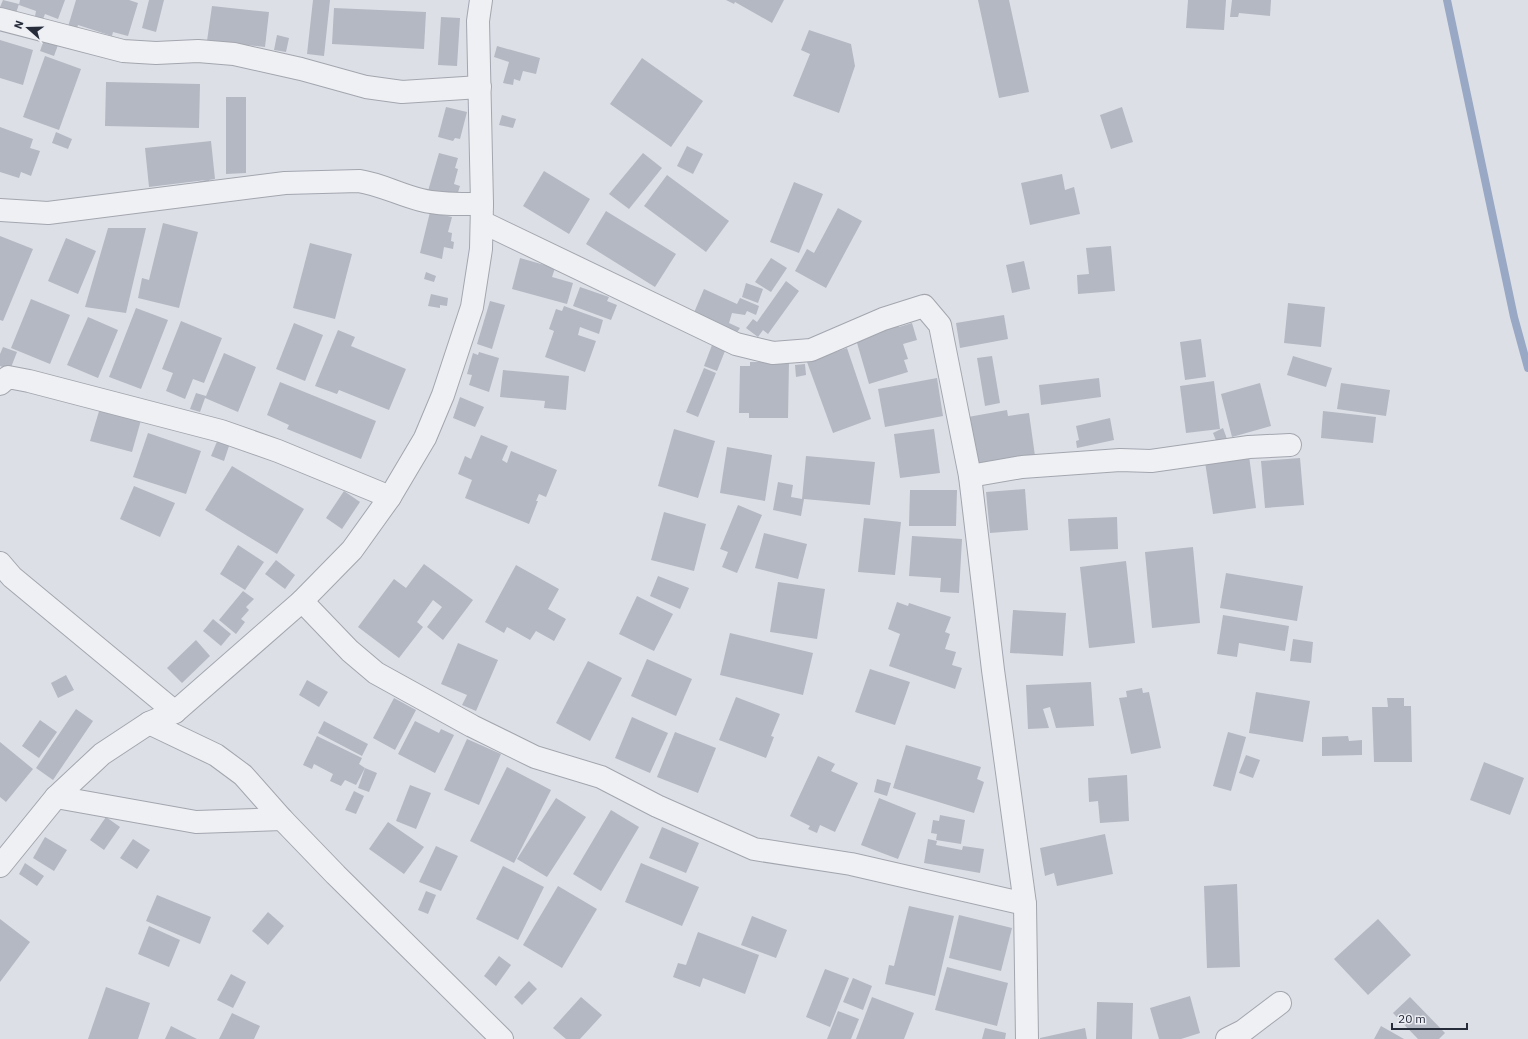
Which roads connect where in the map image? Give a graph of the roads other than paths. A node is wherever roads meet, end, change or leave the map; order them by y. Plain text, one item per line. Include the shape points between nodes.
1 (481, 0) edge
2 (0, 19) edge
3 (480, 87) junction
4 (0, 210) edge
5 (482, 213) junction
6 (0, 384) edge
7 (1290, 445) dead end
8 (970, 476) junction
9 (390, 497) junction
10 (0, 563) edge
11 (302, 601) junction
12 (176, 712) junction
13 (149, 724) junction
14 (56, 797) junction
15 (282, 819) junction
16 (0, 866) edge
17 (1025, 904) junction
18 (1280, 1003) dead end
19 (502, 1039) edge
20 (1027, 1039) edge
21 (1227, 1039) edge

1 - 3 street via 478,21
2 - 3 street via 123,51 198,51 234,54 373,88 402,92
3 - 5 street
4 - 5 street via 48,213 285,183 359,181 414,198
5 - 8 street via 736,344 756,350 773,353 810,350 884,319 924,306 940,325
5 - 9 street via 481,249 472,307 426,438
6 - 9 street via 8,377 30,381 221,431 278,451
7 - 8 street via 1249,447 1151,461 1120,460 1022,467
8 - 17 street
9 - 11 street via 352,550
10 - 12 street via 12,577
11 - 12 street
11 - 17 street via 350,651 376,673 472,726 535,757 601,777 657,806 754,849 851,864
12 - 13 street
13 - 14 street via 102,754
13 - 15 street via 216,755 242,775
14 - 15 street via 196,822
14 - 16 street
15 - 19 street
17 - 20 street
18 - 21 street via 1243,1031

